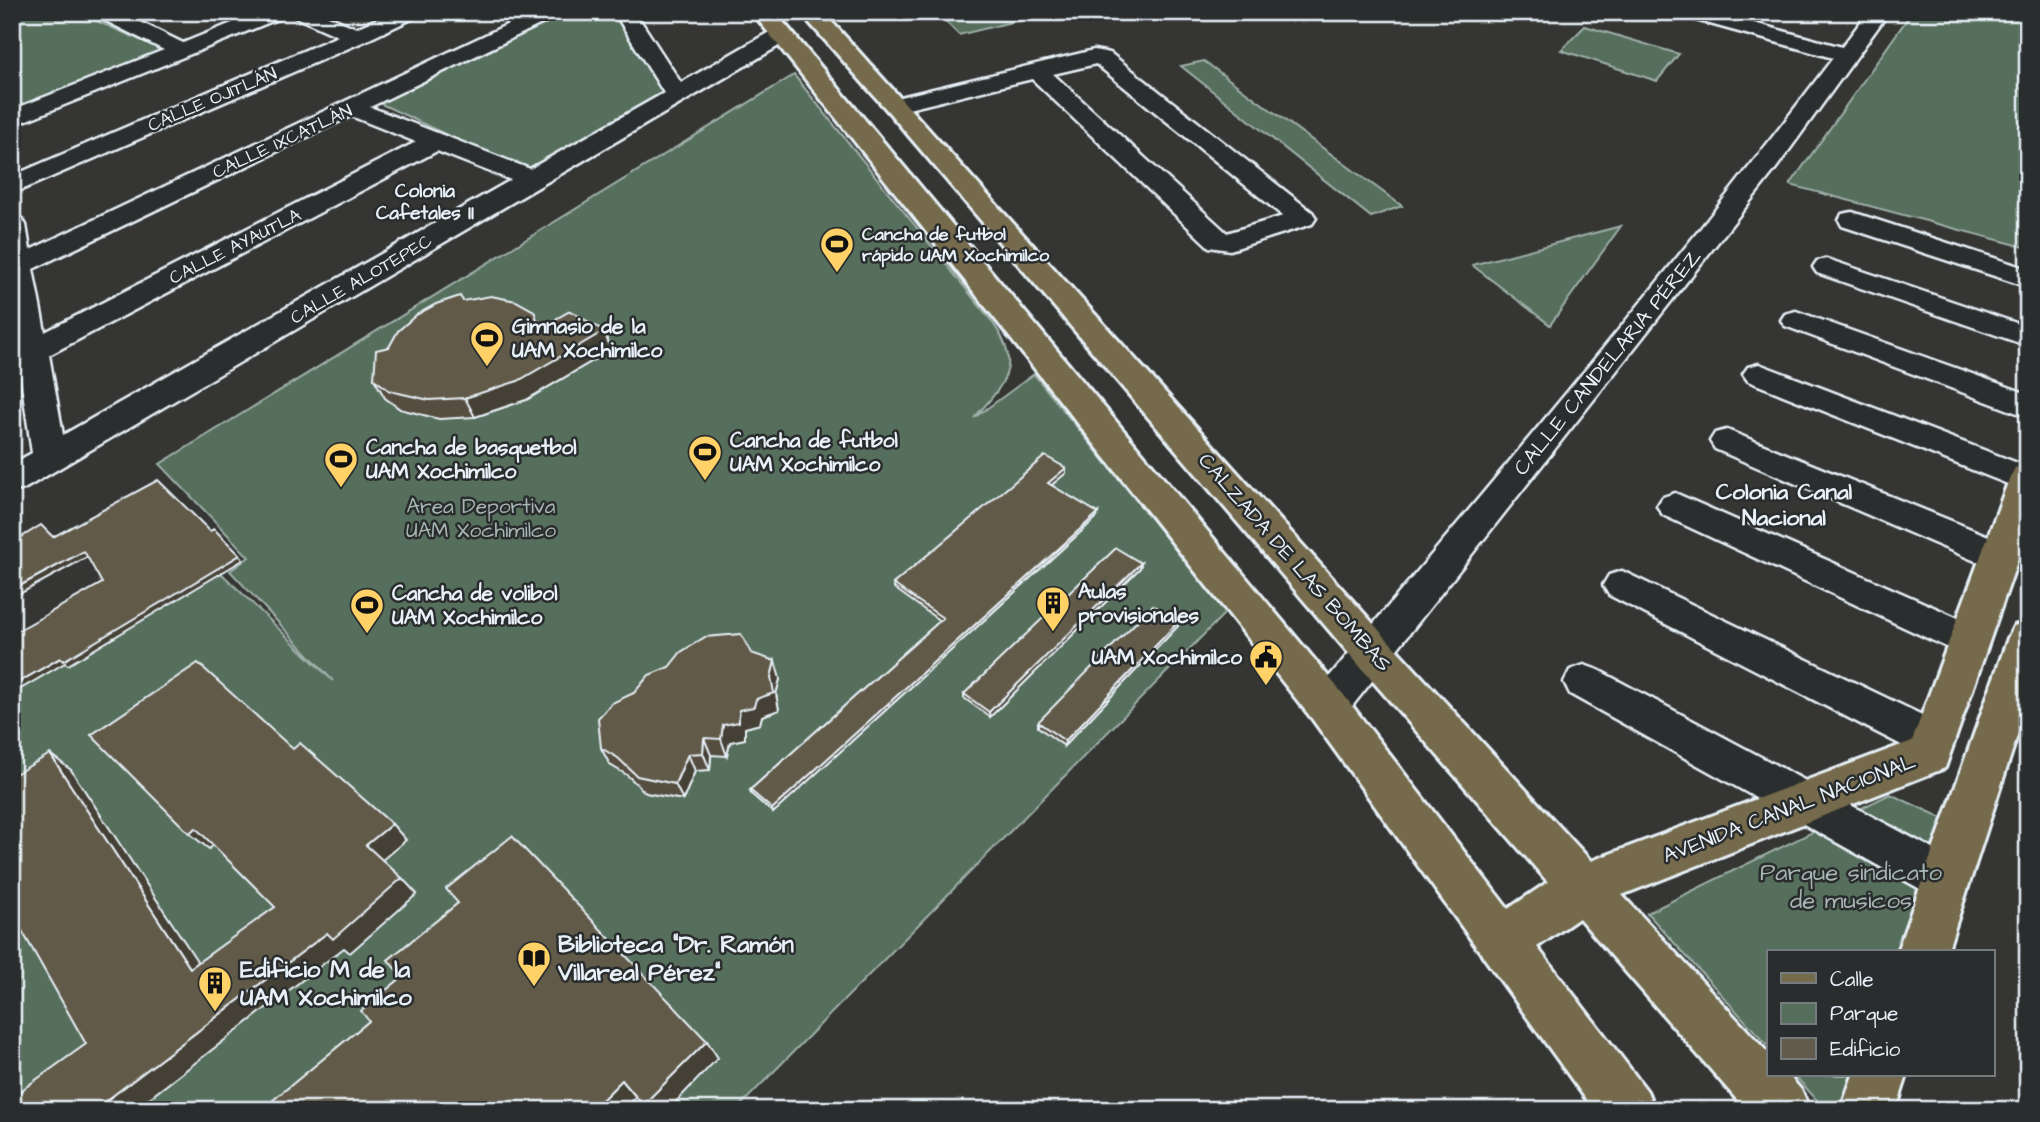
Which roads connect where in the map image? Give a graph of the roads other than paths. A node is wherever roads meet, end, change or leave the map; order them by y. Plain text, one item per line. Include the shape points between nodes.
1 (103, 12) edge
2 (278, 12) edge
3 (300, 12) edge
4 (411, 12) edge
5 (551, 12) edge
6 (624, 12) edge
7 (1688, 12) edge
8 (1879, 12) edge
9 (785, 20) edge
10 (357, 36) junction
11 (183, 51) junction
12 (1847, 55) junction
13 (1037, 71) junction
14 (677, 95) junction
15 (896, 105) junction
16 (351, 108) junction
17 (12, 119) edge
18 (435, 142) junction
19 (534, 180) junction
20 (12, 186) edge
21 (1281, 199) junction
22 (1220, 219) junction
23 (1852, 220) dead end
24 (12, 225) edge
25 (16, 267) edge
26 (1827, 267) dead end
27 (2028, 278) edge
28 (1796, 320) dead end
29 (2028, 337) edge
30 (34, 350) junction
31 (1759, 373) dead end
32 (2028, 406) edge
33 (1727, 441) dead end
34 (50, 457) junction
35 (2027, 479) edge
36 (12, 480) edge
37 (1675, 506) dead end
38 (2000, 556) junction
39 (1622, 585) dead end
40 (2028, 638) edge
41 (1969, 640) junction
42 (1372, 651) junction
43 (1584, 682) dead end
44 (1328, 706) junction
45 (1934, 741) junction
46 (1806, 801) junction
47 (1947, 880) junction
48 (1583, 887) junction
49 (1503, 942) junction
50 (1923, 950) edge
51 (1880, 1076) edge
52 (1628, 1110) edge
53 (1783, 1110) edge
54 (1868, 1110) edge

1 - 11 street
2 - 11 street
3 - 10 street
4 - 10 street, CALLE OJITLÁN
5 - 16 street, CALLE IXCATLÁN
6 - 14 street
7 - 12 street
8 - 12 street, CALLE CANDELARIA PÉREZ
9 - 14 street, CALLE ALOTEPEC
9 - 15 main road, CALZADA DE LAS BOMBAS
9 - 44 main road
10 - 20 street, CALLE OJITLÁN
11 - 17 street
12 - 42 street, CALLE CANDELARIA PÉREZ via 1609,362
13 - 15 street
13 - 21 street via 1094,57 1107,60
13 - 22 street
14 - 19 street, CALLE ALOTEPEC
15 - 42 main road, CALZADA DE LAS BOMBAS
16 - 18 street
16 - 25 street, CALLE IXCATLÁN
18 - 19 street
18 - 30 street, CALLE AYAUTLA
19 - 34 street, CALLE ALOTEPEC
21 - 22 street
21 - 22 street via 1303,218 1230,242 1219,242
23 - 27 street
24 - 25 street
25 - 30 street
26 - 29 street
28 - 32 street
30 - 34 street
31 - 35 street
33 - 38 street
34 - 36 street, CALLE ALOTEPEC
35 - 38 main road, AVENIDA CANAL NACIONAL
37 - 41 street
38 - 41 main road, AVENIDA CANAL NACIONAL
39 - 45 street
40 - 47 main road
41 - 45 main road, AVENIDA CANAL NACIONAL
42 - 44 street, CALLE CANDELARIA PÉREZ
42 - 48 main road, CALZADA DE LAS BOMBAS
43 - 46 street
44 - 49 main road
45 - 46 main road, AVENIDA CANAL NACIONAL via 1930,754
46 - 47 street
46 - 48 main road, AVENIDA CANAL NACIONAL
47 - 50 main road
48 - 49 main road, AVENIDA CANAL NACIONAL
48 - 53 main road, CALZADA DE LAS BOMBAS
49 - 52 main road
51 - 54 main road

